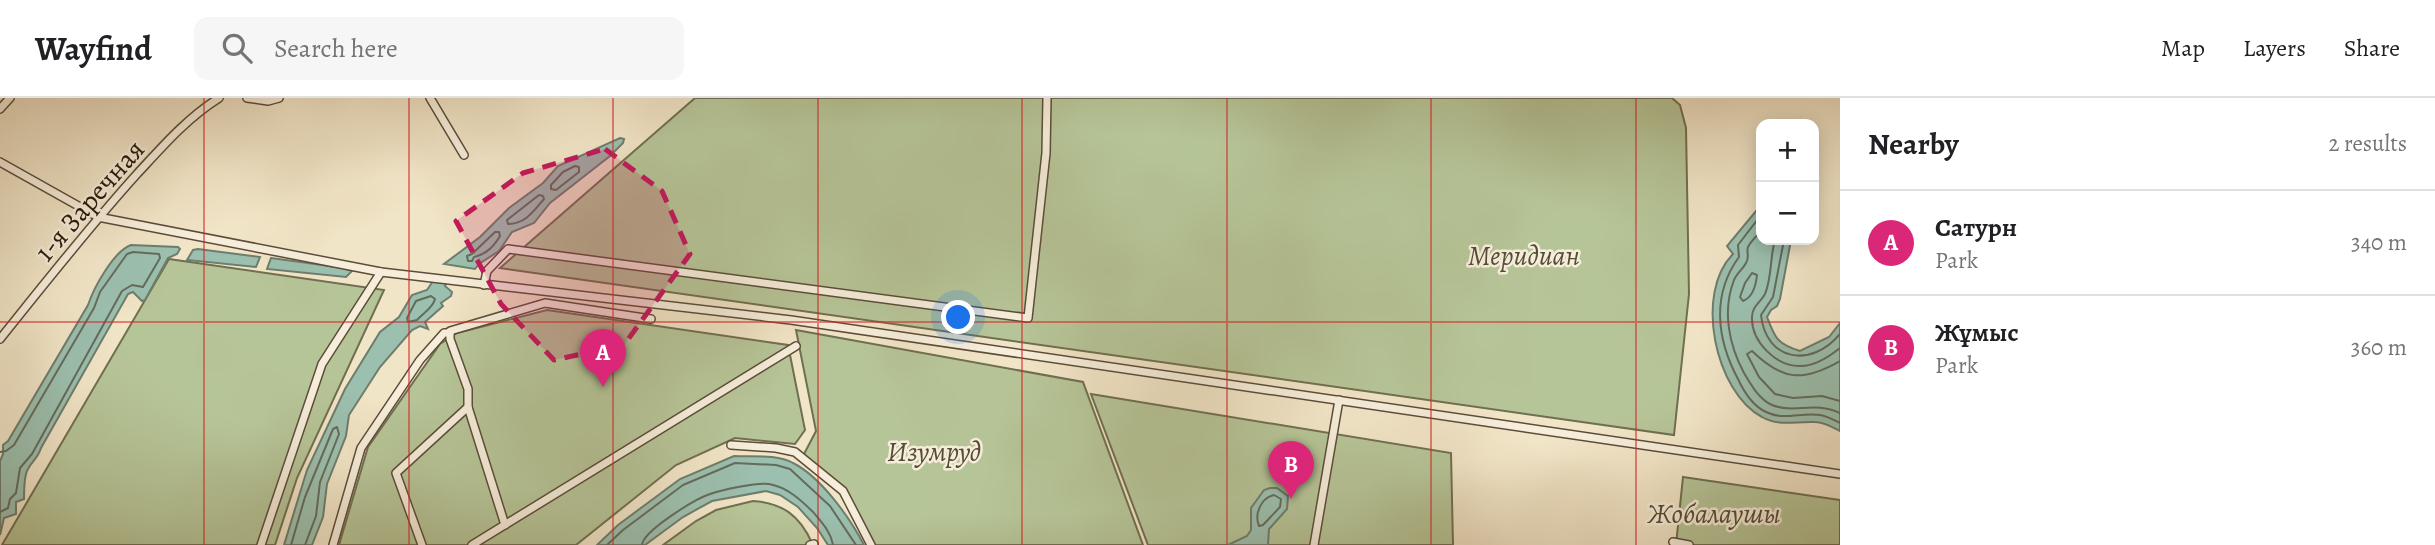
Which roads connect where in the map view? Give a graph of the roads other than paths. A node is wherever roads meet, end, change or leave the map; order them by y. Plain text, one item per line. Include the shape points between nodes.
1 (10, 98) edge
2 (198, 98) edge
3 (219, 98) edge
4 (247, 98) edge
5 (279, 98) edge
6 (430, 98) edge
7 (1047, 98) edge
8 (204, 107) junction
9 (0, 109) edge
10 (464, 155) dead end
11 (0, 162) edge
12 (98, 216) junction
13 (380, 272) junction
14 (484, 285) junction
15 (651, 319) dead end
16 (450, 333) junction
17 (0, 338) edge
18 (796, 346) dead end
19 (1339, 400) junction
20 (468, 407) junction
21 (731, 445) dead end
22 (1840, 474) edge
23 (505, 525) junction
24 (1673, 542) dead end
25 (261, 545) edge
26 (333, 545) edge
27 (422, 545) edge
28 (472, 545) edge
29 (871, 545) edge
30 (1314, 545) edge
31 (1689, 545) edge

1 - 9 street
2 - 8 street
3 - 8 street, 1-я Заречная
4 - 5 street
6 - 10 street
7 - 14 street via 1046,153 1028,318 508,249 487,271
8 - 12 street, 1-я Заречная
11 - 12 street
12 - 13 street
12 - 17 street, 1-я Заречная
13 - 14 street
13 - 25 street via 323,364
14 - 19 street via 790,320
15 - 16 street via 545,303
16 - 20 street via 468,389
16 - 26 street via 436,340 420,360 361,448
18 - 23 street
19 - 22 street
19 - 30 street
20 - 23 street
20 - 27 street via 396,473
21 - 29 street via 794,452 843,491
23 - 28 street
24 - 31 street

